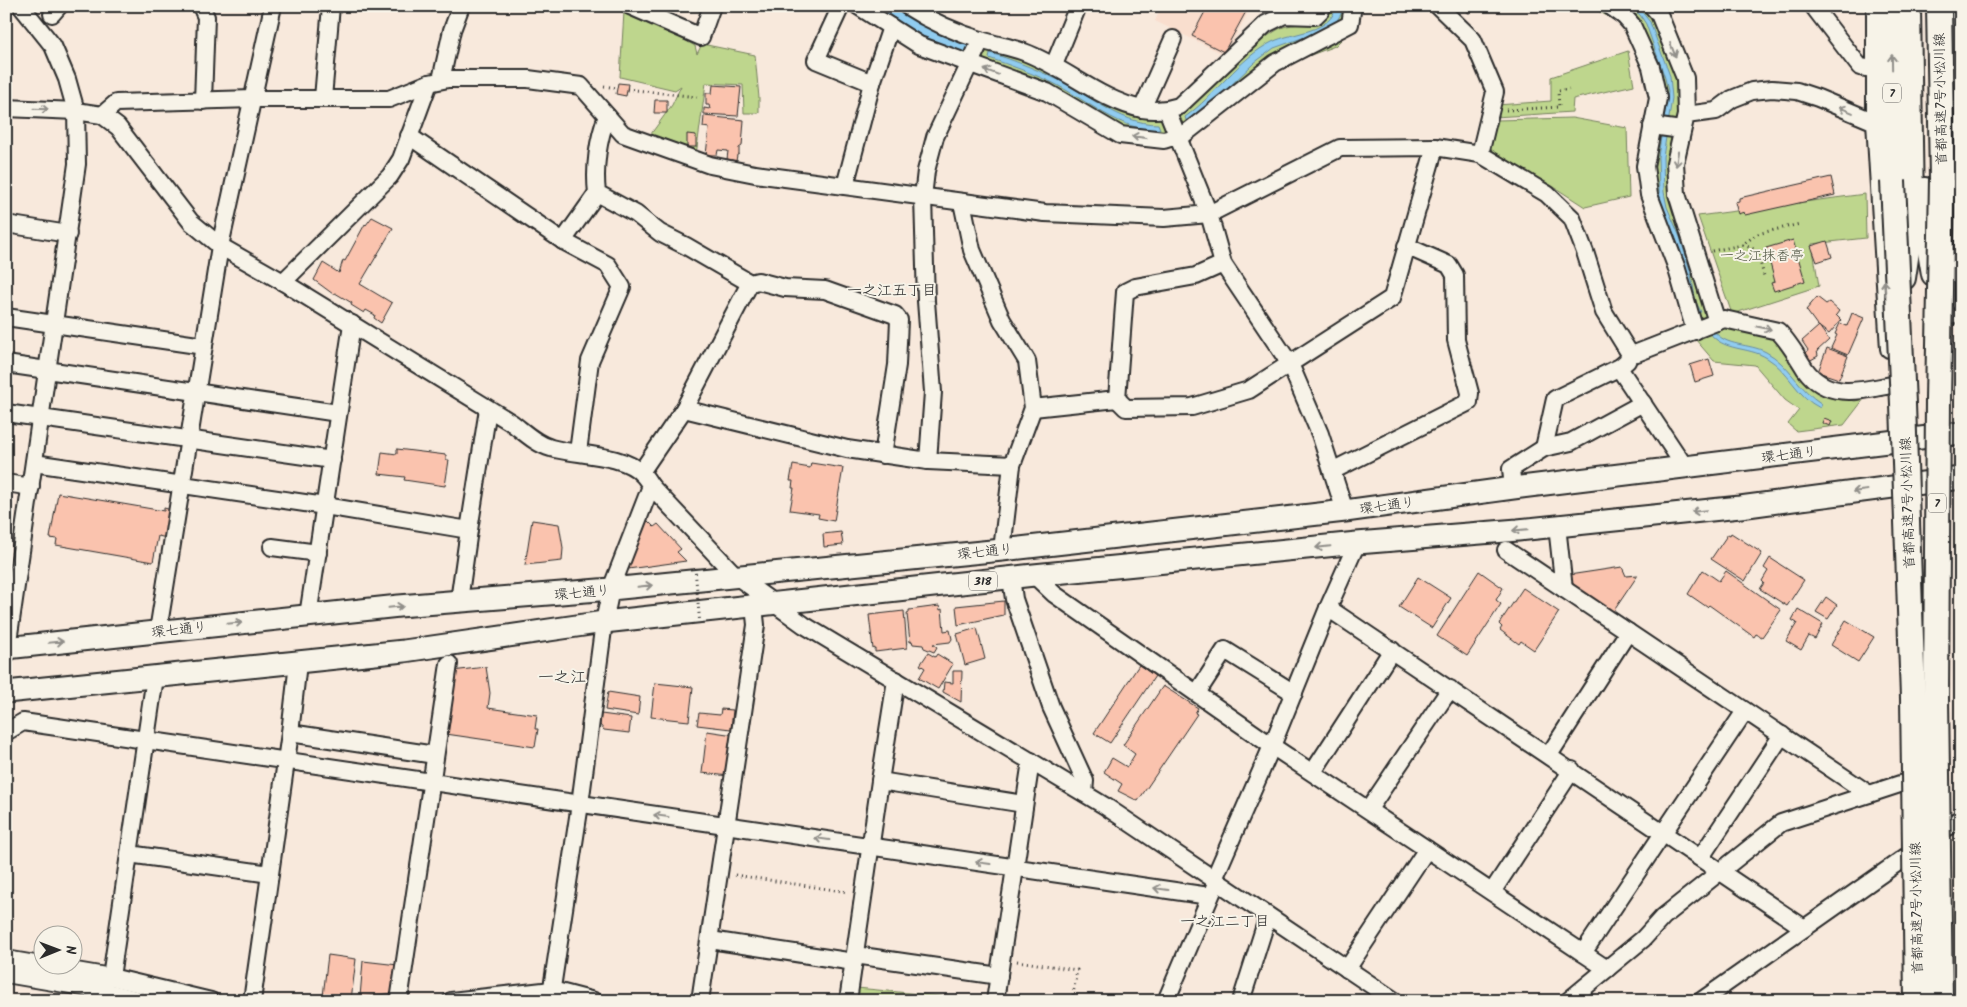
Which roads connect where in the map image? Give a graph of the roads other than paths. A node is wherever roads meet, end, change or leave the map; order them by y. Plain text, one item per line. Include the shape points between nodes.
1 (21, 6) edge
2 (201, 6) edge
3 (273, 6) edge
4 (331, 6) edge
5 (461, 6) edge
6 (630, 6) edge
7 (712, 6) edge
8 (841, 6) edge
9 (858, 6) edge
10 (906, 6) edge
11 (1078, 6) edge
12 (1322, 6) edge
13 (1352, 6) edge
14 (1438, 6) edge
15 (1652, 6) edge
16 (1813, 6) edge
17 (1875, 6) edge
18 (1891, 6) edge
19 (1908, 6) edge
20 (1922, 6) edge
21 (1939, 6) edge
22 (1954, 6) edge
23 (1617, 8) edge
24 (891, 27) junction
25 (1172, 39) dead end
26 (981, 40) junction
27 (969, 64) junction
28 (1054, 65) junction
29 (1874, 69) junction
30 (435, 82) junction
31 (872, 83) junction
32 (323, 98) junction
33 (253, 99) junction
34 (203, 101) junction
35 (6, 108) edge
36 (1142, 109) junction
37 (76, 111) junction
38 (102, 115) junction
39 (607, 116) junction
40 (1875, 122) junction
41 (1681, 125) junction
42 (1176, 126) junction
43 (1654, 126) junction
44 (1959, 135) edge
45 (409, 136) junction
46 (1435, 147) junction
47 (1480, 154) junction
48 (1918, 180) junction
49 (845, 186) junction
50 (597, 193) junction
51 (923, 197) junction
52 (962, 202) junction
53 (1209, 214) junction
54 (6, 224) edge
55 (68, 234) junction
56 (563, 241) junction
57 (220, 246) junction
58 (1406, 246) junction
59 (1223, 264) junction
60 (283, 282) junction
61 (750, 283) junction
62 (6, 316) edge
63 (1717, 322) junction
64 (53, 323) junction
65 (352, 324) junction
66 (1695, 331) junction
67 (204, 346) junction
68 (1630, 354) junction
69 (6, 364) edge
70 (1290, 364) junction
71 (1949, 366) junction
72 (1619, 368) junction
73 (48, 370) junction
74 (1891, 377) junction
75 (196, 392) junction
76 (1117, 399) junction
77 (1643, 404) junction
78 (1033, 408) junction
79 (488, 409) junction
80 (684, 409) junction
81 (6, 413) edge
82 (338, 413) junction
83 (40, 418) junction
84 (1955, 433) edge
85 (189, 440) junction
86 (1894, 442) junction
87 (1544, 448) junction
88 (578, 452) junction
89 (883, 455) junction
90 (332, 460) junction
91 (928, 461) junction
92 (34, 463) junction
93 (1012, 465) junction
94 (1685, 467) junction
95 (1332, 471) junction
96 (642, 472) junction
97 (1954, 479) edge
98 (6, 483) edge
99 (182, 484) junction
100 (651, 486) junction
101 (31, 487) junction
102 (1895, 487) junction
103 (1513, 488) junction
104 (325, 506) junction
105 (1345, 511) junction
106 (1557, 526) junction
107 (469, 530) junction
108 (1358, 543) junction
109 (272, 547) dead end
110 (1002, 550) junction
111 (1506, 550) dead end
112 (318, 553) junction
113 (1034, 575) junction
114 (736, 576) junction
115 (1011, 578) junction
116 (1564, 589) junction
117 (611, 590) junction
118 (10, 601) edge
119 (459, 601) junction
120 (764, 605) junction
121 (1328, 608) junction
122 (308, 616) junction
123 (604, 622) junction
124 (158, 631) junction
125 (1628, 632) junction
126 (6, 650) edge
127 (1392, 650) junction
128 (298, 663) junction
129 (449, 664) dead end
130 (155, 677) junction
131 (896, 680) junction
132 (1450, 689) junction
133 (6, 692) edge
134 (1197, 693) junction
135 (1294, 693) junction
136 (1745, 711) junction
137 (6, 732) edge
138 (290, 733) junction
139 (1782, 735) junction
140 (146, 741) junction
141 (1272, 746) junction
142 (435, 755) junction
143 (1549, 755) junction
144 (1030, 760) junction
145 (286, 761) junction
146 (1572, 770) junction
147 (1313, 772) junction
148 (430, 782) junction
149 (880, 782) junction
150 (1903, 783) junction
151 (1084, 793) junction
152 (1869, 794) junction
153 (580, 804) junction
154 (1024, 804) junction
155 (1369, 810) junction
156 (1954, 823) edge
157 (726, 825) junction
158 (1663, 832) junction
159 (870, 846) junction
160 (1428, 849) junction
161 (129, 854) junction
162 (1701, 857) junction
163 (1904, 859) junction
164 (1014, 867) junction
165 (1722, 871) junction
166 (270, 874) junction
167 (1214, 886) junction
168 (1492, 892) junction
169 (1268, 916) junction
170 (1804, 928) junction
171 (710, 940) junction
172 (1583, 953) junction
173 (854, 958) junction
174 (6, 959) edge
175 (1347, 969) junction
176 (1606, 969) junction
177 (6, 974) edge
178 (999, 976) junction
179 (103, 986) edge
180 (551, 995) edge
181 (143, 1001) edge
182 (211, 1001) edge
183 (252, 1001) edge
184 (399, 1001) edge
185 (450, 1001) edge
186 (594, 1001) edge
187 (700, 1001) edge
188 (848, 1001) edge
189 (995, 1001) edge
190 (1166, 1001) edge
191 (1241, 1001) edge
192 (1395, 1001) edge
193 (1568, 1001) edge
194 (1701, 1001) edge
195 (1906, 1001) edge
196 (1917, 1001) edge
197 (1940, 1001) edge
198 (1950, 1001) edge

1 - 37 street via 53,46
2 - 34 street via 206,17
3 - 33 street
4 - 32 street
5 - 30 street
6 - 7 street via 701,37
8 - 31 street via 816,60
9 - 24 street
10 - 26 street via 922,16
11 - 28 street
12 - 42 street via 1315,16 1284,15 1266,24 1179,106
13 - 42 street via 1350,24 1275,63
14 - 47 street via 1474,40 1494,92
15 -> 41 street via 1685,78
16 - 29 street via 1860,67
17 - 29 street
196 -> 18 highway, 首都高速7号小松川線 / 7, bridge via 1913,698 1893,181
19 - 48 highway
20 - 48 highway
21 - 197 highway, 首都高速7号小松川線 / 7, bridge via 1942,179 1936,698
22 - 44 street
23 - 43 street via 1632,25 1651,67 1658,98
24 - 27 street via 919,45
24 - 31 street
25 - 36 street
26 - 27 street
26 - 28 street via 1024,51
42 -> 27 street via 1164,140 1120,135 1047,92
27 - 51 street via 935,137
28 - 36 street via 1112,99
29 - 40 street
30 - 32 street via 389,99
30 - 39 street via 448,79 528,79 581,86
30 - 45 street
31 - 49 street
32 - 33 street
33 - 34 street
33 - 57 street
34 - 38 street via 116,103
35 -> 37 street
36 - 42 street
37 - 38 street
37 - 55 street via 77,164
38 - 57 street via 118,127 191,222
39 - 49 street via 623,134 710,165
39 - 50 street via 600,134
40 -> 41 street via 1818,98 1772,89 1752,91
74 -> 40 street
41 - 43 street
41 -> 63 street via 1675,163 1677,194
42 - 53 street
43 - 66 street via 1645,166 1649,195 1676,266
44 - 71 street
45 - 56 street
45 - 60 street via 401,159 390,176
46 - 47 street
46 - 53 street via 1340,148
46 - 58 street
47 - 68 street via 1547,194 1572,218 1604,312
48 - 71 highway
48 - 74 highway
49 - 51 street
50 - 56 street
50 - 61 street via 636,214 660,233
51 - 52 street
51 - 91 street via 933,392
52 - 53 street via 1084,215 1164,218
52 - 78 street via 972,250 1002,320 1027,361
53 - 59 street
54 - 55 street
55 - 64 street
56 - 88 street via 608,265 622,287 590,360
57 - 60 street
57 - 67 street
58 - 70 street via 1392,298
58 - 95 street via 1449,265 1456,275 1456,340 1470,393 1469,402
59 - 70 street
59 - 76 street via 1196,276 1135,287 1125,292
60 - 65 street
61 - 80 street
61 - 89 street via 758,281 785,288 825,290 895,314 900,320 897,365
62 - 64 street
63 - 66 street
63 -> 74 street via 1724,320 1778,331 1807,372 1826,388 1854,392
64 - 67 street
64 - 73 street
65 - 79 street
65 - 82 street
66 - 68 street
67 - 75 street
68 - 72 street
69 - 73 street
70 - 76 street via 1249,390 1192,407 1126,408
70 - 95 street
71 - 84 street
72 - 77 street
72 - 87 street via 1555,399
73 - 75 street
73 - 83 street
74 - 86 street
75 - 82 street
75 - 85 street
76 - 78 street
77 - 87 street via 1571,442
77 - 94 street
78 - 93 street
79 - 88 street via 550,448
79 - 107 street
80 - 89 street
80 - 96 street
81 - 83 street
82 - 90 street
83 - 85 street
83 - 92 street
84 - 86 main road, 環七通り / 318
84 - 97 street
85 - 90 street
85 - 99 street
86 - 94 main road, 環七通り / 318
86 - 102 street
87 - 103 street via 1511,468
88 - 96 street via 627,464
89 - 91 street
90 - 104 street
91 - 93 street
92 - 99 street
92 - 101 street
93 - 110 street
94 - 103 main road, 環七通り / 318
95 - 105 street
96 - 100 street
97 - 102 main road, 318
97 - 156 street
98 - 101 street
99 - 104 street
99 - 124 street
100 - 114 street
100 - 117 street
101 - 118 street
102 -> 106 main road, 318
102 - 150 street
103 - 105 main road, 環七通り / 318
104 - 107 street
104 - 112 street
105 - 110 main road, 環七通り / 318
106 -> 108 main road, 318
106 - 116 street
107 - 119 street
108 -> 113 main road, 318
108 - 121 street
109 - 112 street
110 - 114 main road, 環七通り / 318
111 - 116 street
112 - 122 street
113 - 115 main road, 318
113 - 134 street via 1054,594
117 -> 114 main road, 環七通り / 318
114 - 120 street
115 - 120 main road, 318
115 - 151 street via 1014,599 1051,707 1085,781
116 - 125 street
117 - 119 main road, 環七通り / 318
117 - 123 street
118 - 126 street
122 -> 119 main road, 環七通り / 318
120 - 123 main road, 318
120 - 131 street
120 - 157 street via 756,625
121 - 127 street
121 - 135 street
124 -> 122 main road, 環七通り / 318
123 - 128 main road, 318 via 486,641
123 - 153 street
126 -> 124 main road, 環七通り / 318
125 - 136 street
125 - 143 street
127 - 132 street
127 - 147 street
128 - 130 main road, 318
128 - 138 street
129 - 142 street
130 - 133 main road, 318
130 - 140 street
131 - 144 street
131 - 149 street
132 - 143 street
132 - 155 street
134 - 135 street via 1225,650
134 - 141 street
135 - 141 street
136 - 139 street
136 - 158 street
137 - 140 street via 23,722
138 - 142 street
138 - 145 street
139 - 152 street
139 - 162 street
140 - 145 street
140 - 161 street
141 - 147 street
141 - 167 street
142 - 148 street
143 - 146 street
144 - 151 street
144 - 154 street
145 - 148 street
145 - 166 street
146 - 158 street
146 - 168 street
147 - 155 street
148 - 153 street
148 - 184 street
149 - 154 street
149 - 159 street
150 - 152 street
150 - 163 street
151 - 167 street
152 - 165 street via 1781,823
157 -> 153 street
153 - 180 street
154 - 164 street
155 - 160 street
156 - 163 street
156 - 198 street
159 -> 157 street
157 - 171 street
158 - 162 street
158 - 172 street
164 -> 159 street
159 - 173 street
160 - 168 street
160 - 175 street
161 - 166 street
161 - 179 street
162 - 165 street
163 - 170 street
163 - 195 street
167 -> 164 street
164 - 178 street
165 - 170 street
165 - 176 street via 1663,917 1644,939
166 - 183 street
167 - 169 street
167 - 190 street
168 - 172 street
169 - 175 street
169 - 191 street
170 - 194 street
171 - 173 street
171 - 187 street
172 - 176 street
173 - 178 street
173 - 188 street
174 - 179 street
175 - 192 street
176 - 193 street
177 - 179 street
178 - 189 street
179 - 181 street
179 - 182 street
180 - 185 street
180 - 186 street

